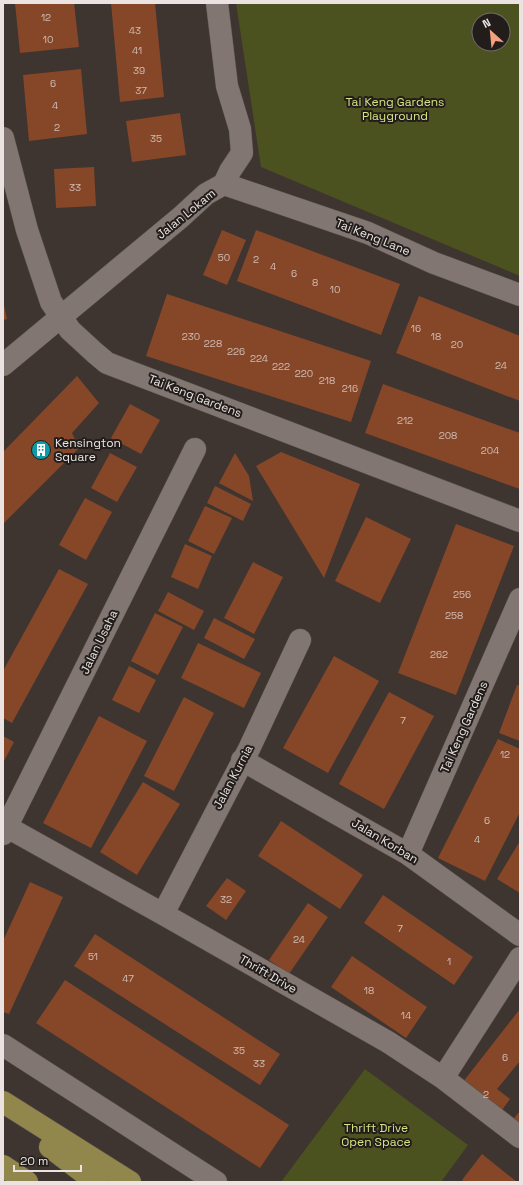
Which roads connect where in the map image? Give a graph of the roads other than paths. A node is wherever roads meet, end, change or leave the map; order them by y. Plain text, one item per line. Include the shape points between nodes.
1 (217, 3) edge
2 (3, 138) edge
3 (224, 184) junction
4 (520, 295) edge
5 (61, 317) junction
6 (3, 365) edge
7 (195, 449) dead end
8 (520, 521) edge
9 (520, 599) edge
10 (300, 640) dead end
11 (242, 760) junction
12 (5, 830) edge
13 (408, 854) junction
14 (163, 914) junction
15 (520, 935) edge
16 (520, 958) edge
17 (3, 1045) edge
18 (443, 1078) junction
19 (3, 1102) edge
20 (3, 1111) edge
21 (520, 1137) edge
22 (11, 1172) edge
23 (27, 1182) edge
24 (96, 1182) edge
25 (130, 1182) edge
26 (216, 1182) edge

1 - 3 street, Jalan Lokam via 227,86 240,128 242,153
2 - 5 street, Tai Keng Gardens via 39,268 51,302
3 - 4 street, Tai Keng Lane via 368,233 434,263
3 - 5 street, Jalan Lokam via 206,194
5 - 6 street, Jalan Lokam
5 - 8 street, Tai Keng Gardens via 70,330 107,363
7 - 12 street, Jalan Usaha
9 - 13 street, Tai Keng Gardens
10 - 11 street, Jalan Kurnia
11 - 13 street, Jalan Korban
11 - 14 street, Jalan Kurnia
12 - 14 street, Thrift Drive
13 - 15 street, Jalan Korban
14 - 18 street, Thrift Drive via 388,1042
16 - 18 street
17 - 26 street
18 - 21 street, Thrift Drive
19 - 25 main road
20 - 24 main road
22 - 23 main road

